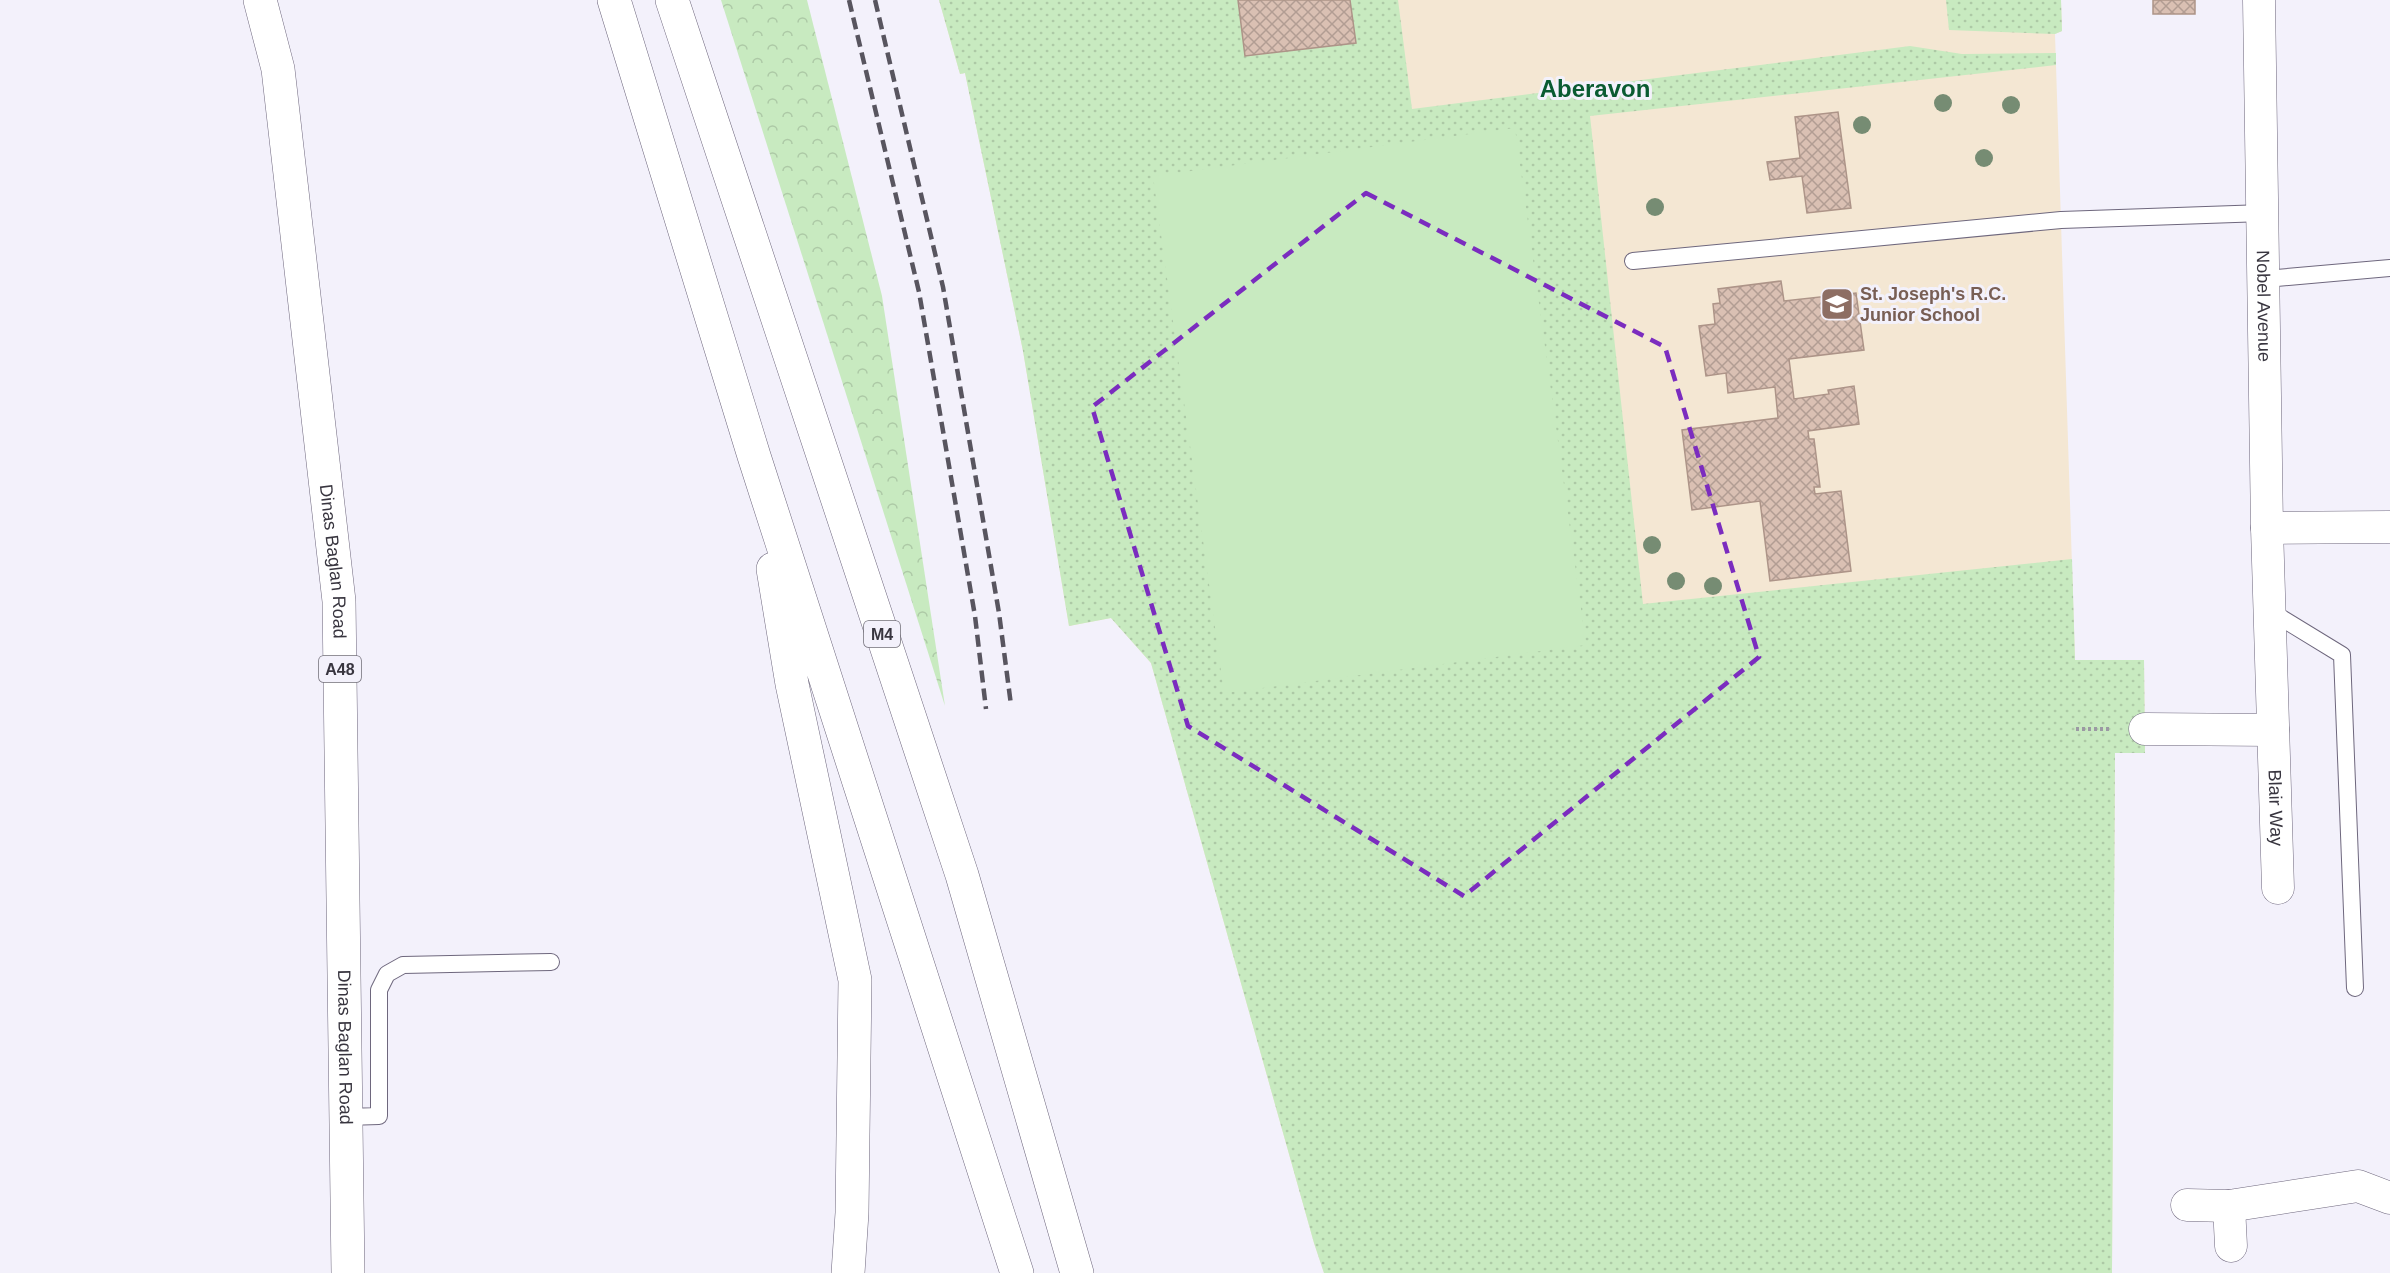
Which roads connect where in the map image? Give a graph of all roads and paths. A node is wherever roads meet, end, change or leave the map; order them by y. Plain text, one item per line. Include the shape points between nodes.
1 (260, 0) edge
2 (614, 0) edge
3 (672, 0) edge
4 (2259, 0) edge
5 (2264, 213) junction
6 (1633, 261) dead end
7 (2390, 268) edge
8 (2265, 279) junction
9 (754, 456) junction
10 (2390, 527) edge
11 (2267, 528) junction
12 (2270, 611) junction
13 (2145, 729) dead end
14 (2273, 730) junction
15 (2278, 888) dead end
16 (551, 962) dead end
17 (2355, 988) dead end
18 (346, 1117) junction
19 (2390, 1198) edge
20 (2187, 1205) dead end
21 (2229, 1206) junction
22 (2231, 1246) dead end
23 (348, 1273) edge
24 (848, 1273) edge
25 (1017, 1273) edge
26 (1077, 1273) edge

1 - 18 main road, Dinas Baglan Road / A48 via 278,69 339,601
2 - 9 main road
3 - 26 main road, M4 via 962,875
4 - 5 street, Nobel Avenue
5 - 6 lane via 2061,220
5 - 8 street, Nobel Avenue
7 - 8 lane
8 - 11 street, Nobel Avenue
9 - 24 main road via 792,684 855,980
9 - 25 main road
10 - 11 street
11 - 12 street, Nobel Avenue
12 - 14 street, Blair Way
12 - 17 lane via 2342,655
13 - 14 street
14 - 15 street, Blair Way
16 - 18 lane via 403,965 387,974 379,990 379,1116
18 - 23 main road, Dinas Baglan Road / A48
19 - 21 street via 2358,1186
20 - 21 street
21 - 22 street

